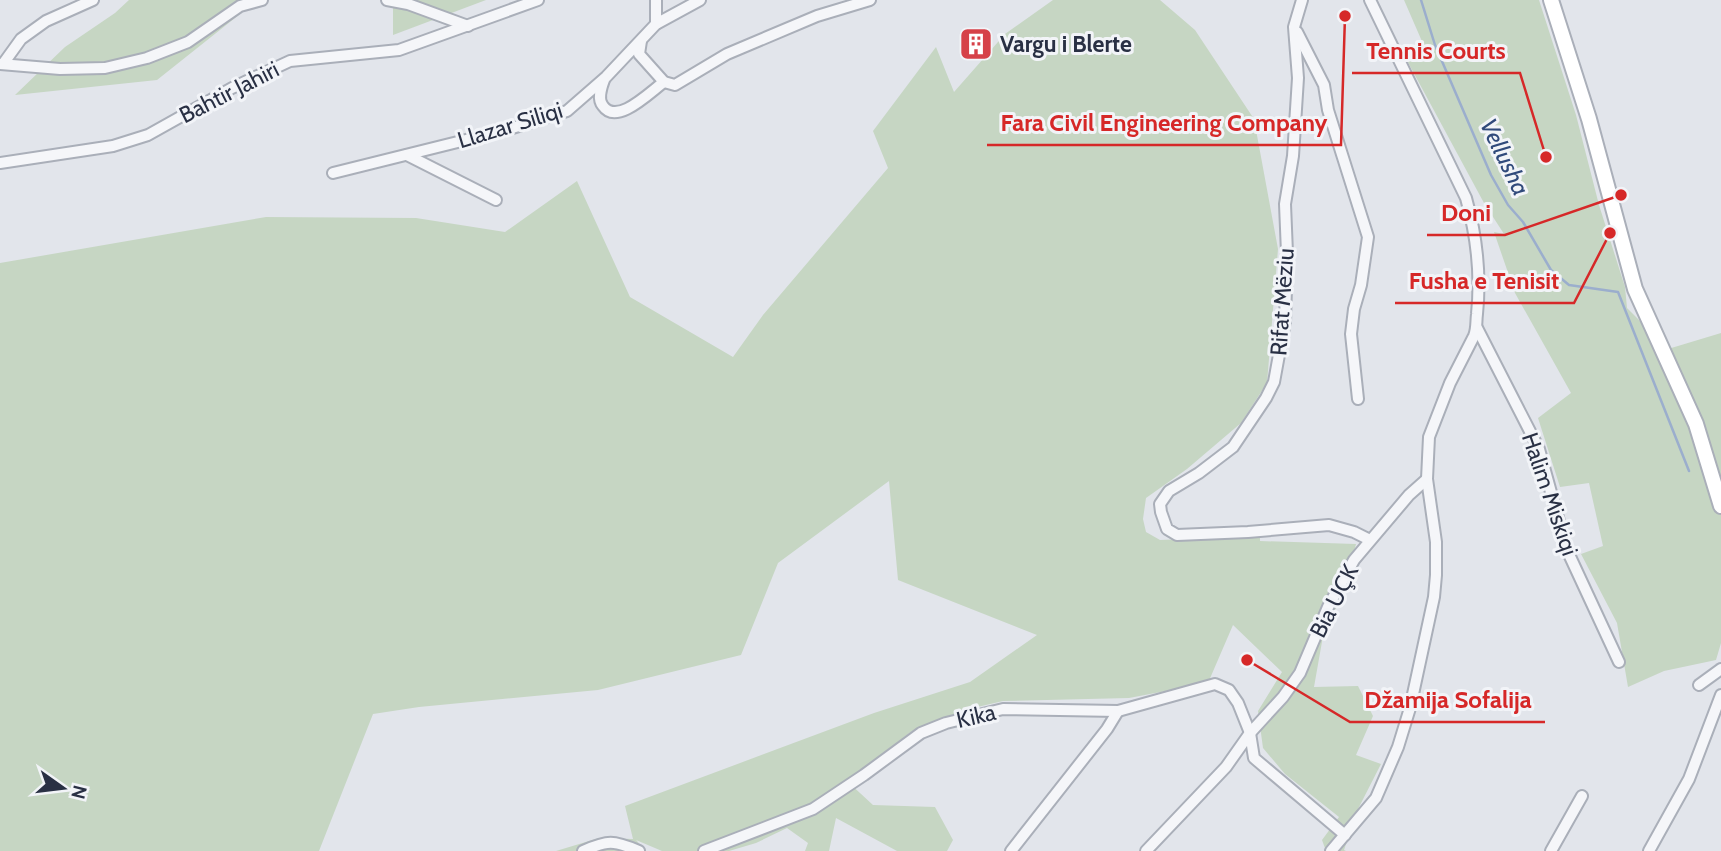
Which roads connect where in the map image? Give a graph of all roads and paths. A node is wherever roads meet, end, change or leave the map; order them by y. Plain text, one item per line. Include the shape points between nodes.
1 (93, 0) edge
2 (262, 0) edge
3 (387, 0) edge
4 (538, 0) edge
5 (656, 0) edge
6 (699, 0) edge
7 (870, 0) edge
8 (1302, 0) edge
9 (1370, 0) edge
10 (1550, 0) edge
11 (239, 3) edge
12 (656, 24) junction
13 (468, 26) junction
14 (1294, 27) junction
15 (641, 41) junction
16 (2, 64) edge
17 (606, 77) junction
18 (664, 82) junction
19 (407, 155) junction
20 (0, 163) edge
21 (333, 173) dead end
22 (496, 200) dead end
23 (1477, 328) junction
24 (1358, 400) dead end
25 (1427, 479) junction
26 (1721, 506) edge
27 (1370, 540) junction
28 (1619, 662) dead end
29 (1721, 669) edge
30 (1699, 685) dead end
31 (1721, 695) edge
32 (1118, 711) junction
33 (1250, 733) junction
34 (1582, 796) dead end
35 (1345, 835) junction
36 (583, 851) edge
37 (639, 851) edge
38 (704, 851) edge
39 (1011, 851) edge
40 (1146, 851) edge
41 (1331, 851) edge
42 (1551, 851) edge
43 (1649, 851) edge

1 - 16 street via 21,39
2 - 11 street
3 - 13 street
4 - 13 street, Bahtir Jahiri
5 - 12 street
6 - 12 street, Llazar Siliqi
7 - 18 street via 817,16 727,54 674,85
8 - 14 street
9 - 23 street via 1466,198 1480,285
10 - 26 street via 1589,119 1635,289 1696,425
11 - 16 street via 188,42 147,58 105,68
12 - 15 street, Llazar Siliqi
13 - 20 street, Bahtir Jahiri via 399,50 290,61 148,135 113,146
14 - 24 street via 1324,85 1368,237 1351,334
14 - 27 street, Rifat Mëziu via 1298,78 1285,204 1287,291 1274,382 1233,447 1164,496 1161,512 1167,529 1178,535 1329,525
15 - 17 street, Llazar Siliqi
15 - 18 street via 639,54
17 - 18 street via 600,102 612,113 621,113
17 - 19 street, Llazar Siliqi via 567,111
19 - 21 street, Llazar Siliqi
19 - 22 street, Llazar Siliqi
23 - 25 street via 1429,437
23 - 28 street, Halim Miskiqi via 1539,449 1567,550
25 - 27 street, Bia UÇK
25 - 35 street via 1436,575 1413,696 1376,798
27 - 33 street, Bia UÇK via 1346,571 1293,685
29 - 30 street
31 - 43 street via 1689,779
32 - 33 street, Kika via 1220,685 1238,703
32 - 38 street, Kika via 1003,709 946,723 920,733 813,809
32 - 39 street
33 - 35 street via 1254,758
33 - 40 street, Bia UÇK via 1226,766
34 - 42 street
35 - 41 street
36 - 37 street via 616,841

